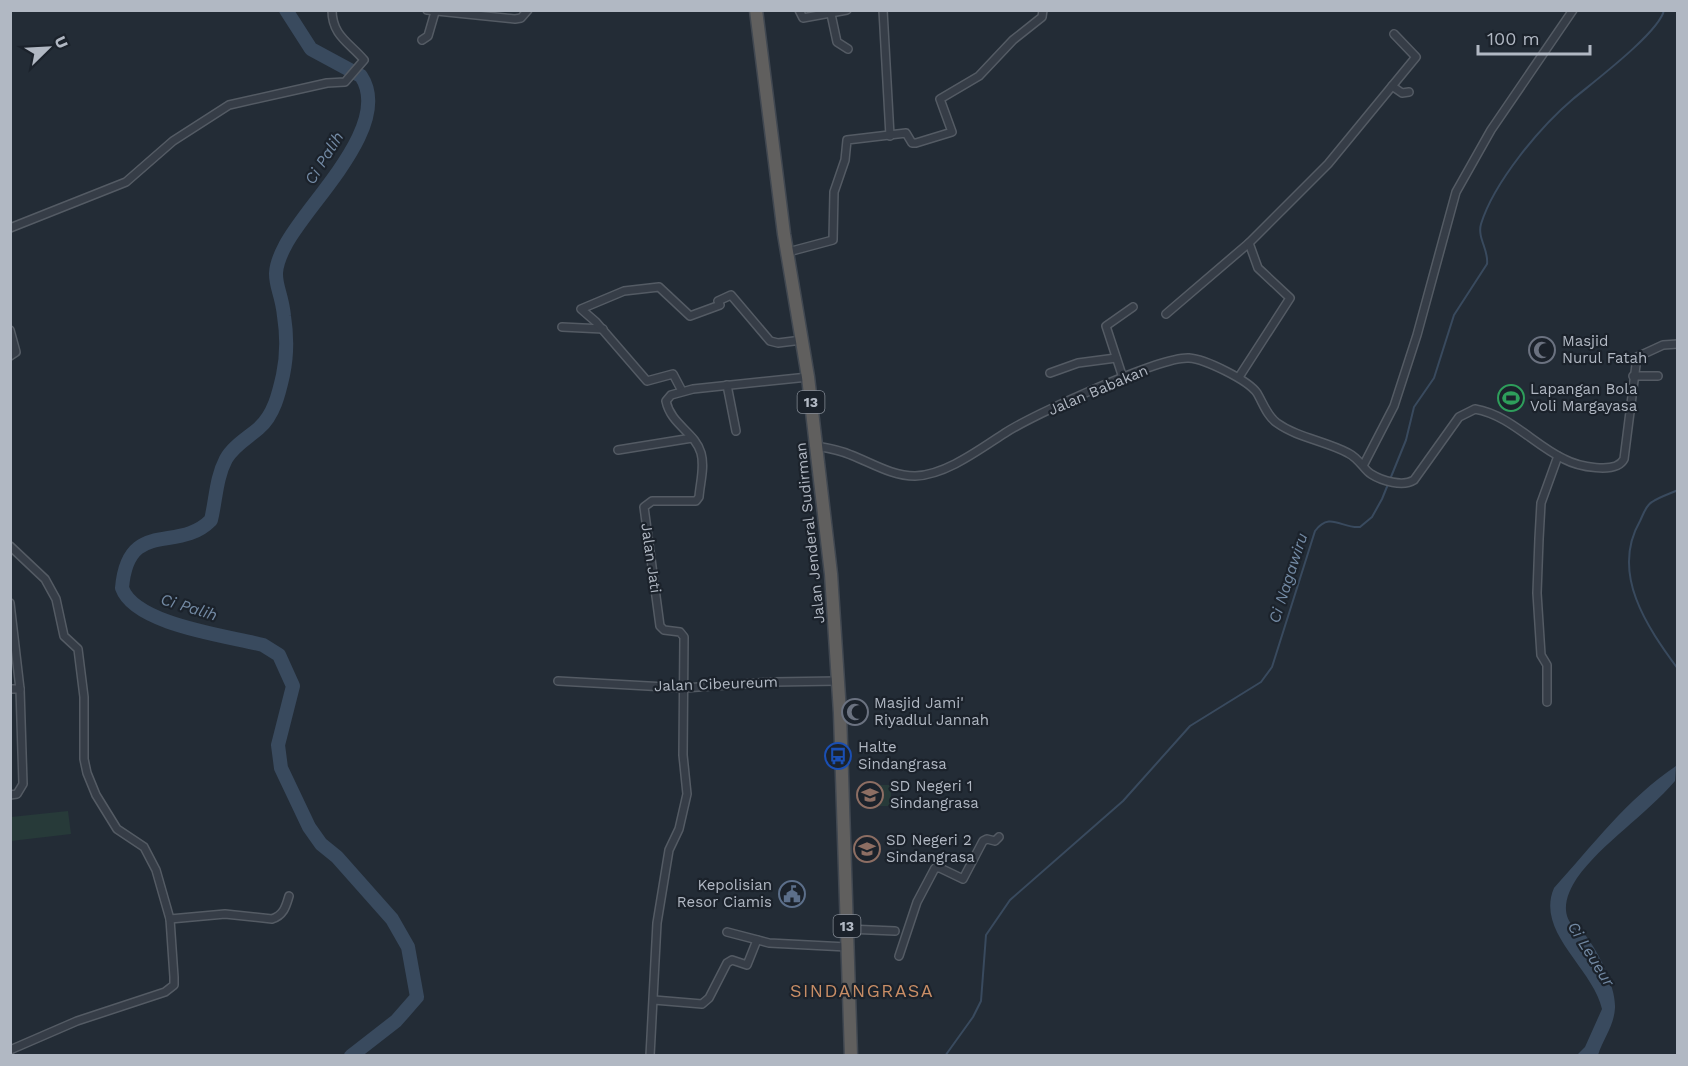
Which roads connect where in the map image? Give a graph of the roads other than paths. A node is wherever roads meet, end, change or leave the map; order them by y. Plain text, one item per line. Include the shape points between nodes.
1 (332, 10) edge
2 (427, 10) edge
3 (528, 10) edge
4 (756, 10) edge
5 (800, 10) edge
6 (847, 10) edge
7 (883, 10) edge
8 (1043, 10) edge
9 (1573, 10) edge
10 (435, 12) edge
11 (831, 14) junction
12 (1394, 34) dead end
13 (422, 40) dead end
14 (848, 49) dead end
15 (1392, 86) junction
16 (1409, 92) dead end
17 (890, 136) junction
18 (11, 228) edge
19 (1249, 243) junction
20 (788, 252) junction
21 (1133, 308) dead end
22 (1166, 314) dead end
23 (562, 327) dead end
24 (603, 329) junction
25 (10, 330) edge
26 (802, 340) junction
27 (1677, 344) edge
28 (10, 356) edge
29 (1116, 358) junction
30 (1050, 374) dead end
31 (1634, 376) junction
32 (1658, 376) dead end
33 (808, 377) junction
34 (1123, 378) junction
35 (1239, 378) junction
36 (727, 385) junction
37 (682, 391) junction
38 (736, 431) dead end
39 (692, 438) junction
40 (816, 446) junction
41 (618, 450) dead end
42 (1558, 456) junction
43 (1364, 464) junction
44 (10, 546) edge
45 (10, 603) edge
46 (558, 681) dead end
47 (838, 681) junction
48 (684, 688) junction
49 (10, 690) edge
50 (20, 690) junction
51 (1547, 702) dead end
52 (10, 795) edge
53 (999, 837) dead end
54 (289, 896) dead end
55 (170, 919) junction
56 (847, 928) junction
57 (727, 932) dead end
58 (895, 932) dead end
59 (757, 940) junction
60 (847, 948) junction
61 (899, 956) dead end
62 (654, 1000) junction
63 (10, 1050) edge
64 (650, 1056) edge
65 (851, 1056) edge

1 - 18 street via 340,38 363,58 345,82 228,105 173,141 126,182
2 - 10 street
3 - 10 street via 515,19
4 - 20 highway, Jalan Jenderal Sudirman / 13
5 - 11 street via 803,18
6 - 11 street
7 - 17 street
8 - 17 street via 1042,17 975,79 940,99 952,132 914,143 906,134
9 - 43 street via 1491,130 1456,192 1394,406
10 - 13 street via 428,36
11 - 14 street via 837,42
12 - 15 street via 1416,57
15 - 16 street via 1402,93
15 - 19 street via 1328,164
17 - 20 street via 846,141 845,160 833,200 833,240
19 - 22 street
19 - 35 street via 1258,268 1290,298
20 - 26 highway, Jalan Jenderal Sudirman / 13
21 - 29 street via 1106,326
23 - 24 street
24 - 26 street via 581,309 624,291 659,287 690,315 715,307 731,295 770,341
24 - 37 street via 647,381 673,374
25 - 28 street via 17,348
26 - 33 highway, Jalan Jenderal Sudirman / 13
27 - 31 street via 1639,355
29 - 30 street via 1078,363
29 - 34 street
31 - 32 street
31 - 42 street via 1622,464 1582,465
33 - 36 street
33 - 40 highway, Jalan Jenderal Sudirman / 13
34 - 35 street, Jalan Babakan via 1186,358
34 - 40 street, Jalan Babakan via 1022,423 992,443 922,475 894,472
35 - 43 street, Jalan Babakan via 1255,390 1278,424 1332,445
36 - 37 street
36 - 38 street
37 - 39 street, Jalan Jati via 668,397 668,407 675,423
39 - 41 street
39 - 48 street, Jalan Jati via 703,463 698,499 652,501 644,507 660,626 684,637
40 - 47 highway, Jalan Jenderal Sudirman / 13 via 831,574
42 - 43 street, Jalan Babakan via 1504,421 1471,410 1459,417 1414,480 1395,482 1369,473
42 - 51 street via 1541,503 1539,539 1537,593 1541,655 1547,666
44 - 55 street via 45,579 56,599 62,630 78,649 87,772 117,829 144,847 156,870
45 - 50 street
46 - 48 street, Jalan Cibeureum
47 - 48 street, Jalan Cibeureum
47 - 56 highway, Jalan Jenderal Sudirman / 13
48 - 62 street via 687,794 679,829 669,850 657,923
49 - 50 street
50 - 52 street via 23,784 17,794
53 - 61 street via 995,842 983,842 961,883 935,868 917,902
54 - 55 street via 285,909 272,919 225,914
55 - 63 street via 172,987
56 - 58 street
56 - 60 highway, Jalan Jenderal Sudirman / 13
57 - 59 street
59 - 60 street
59 - 62 street via 747,965 732,960 727,963 702,1004
60 - 65 highway, Jalan Jenderal Sudirman / 13
62 - 64 street

